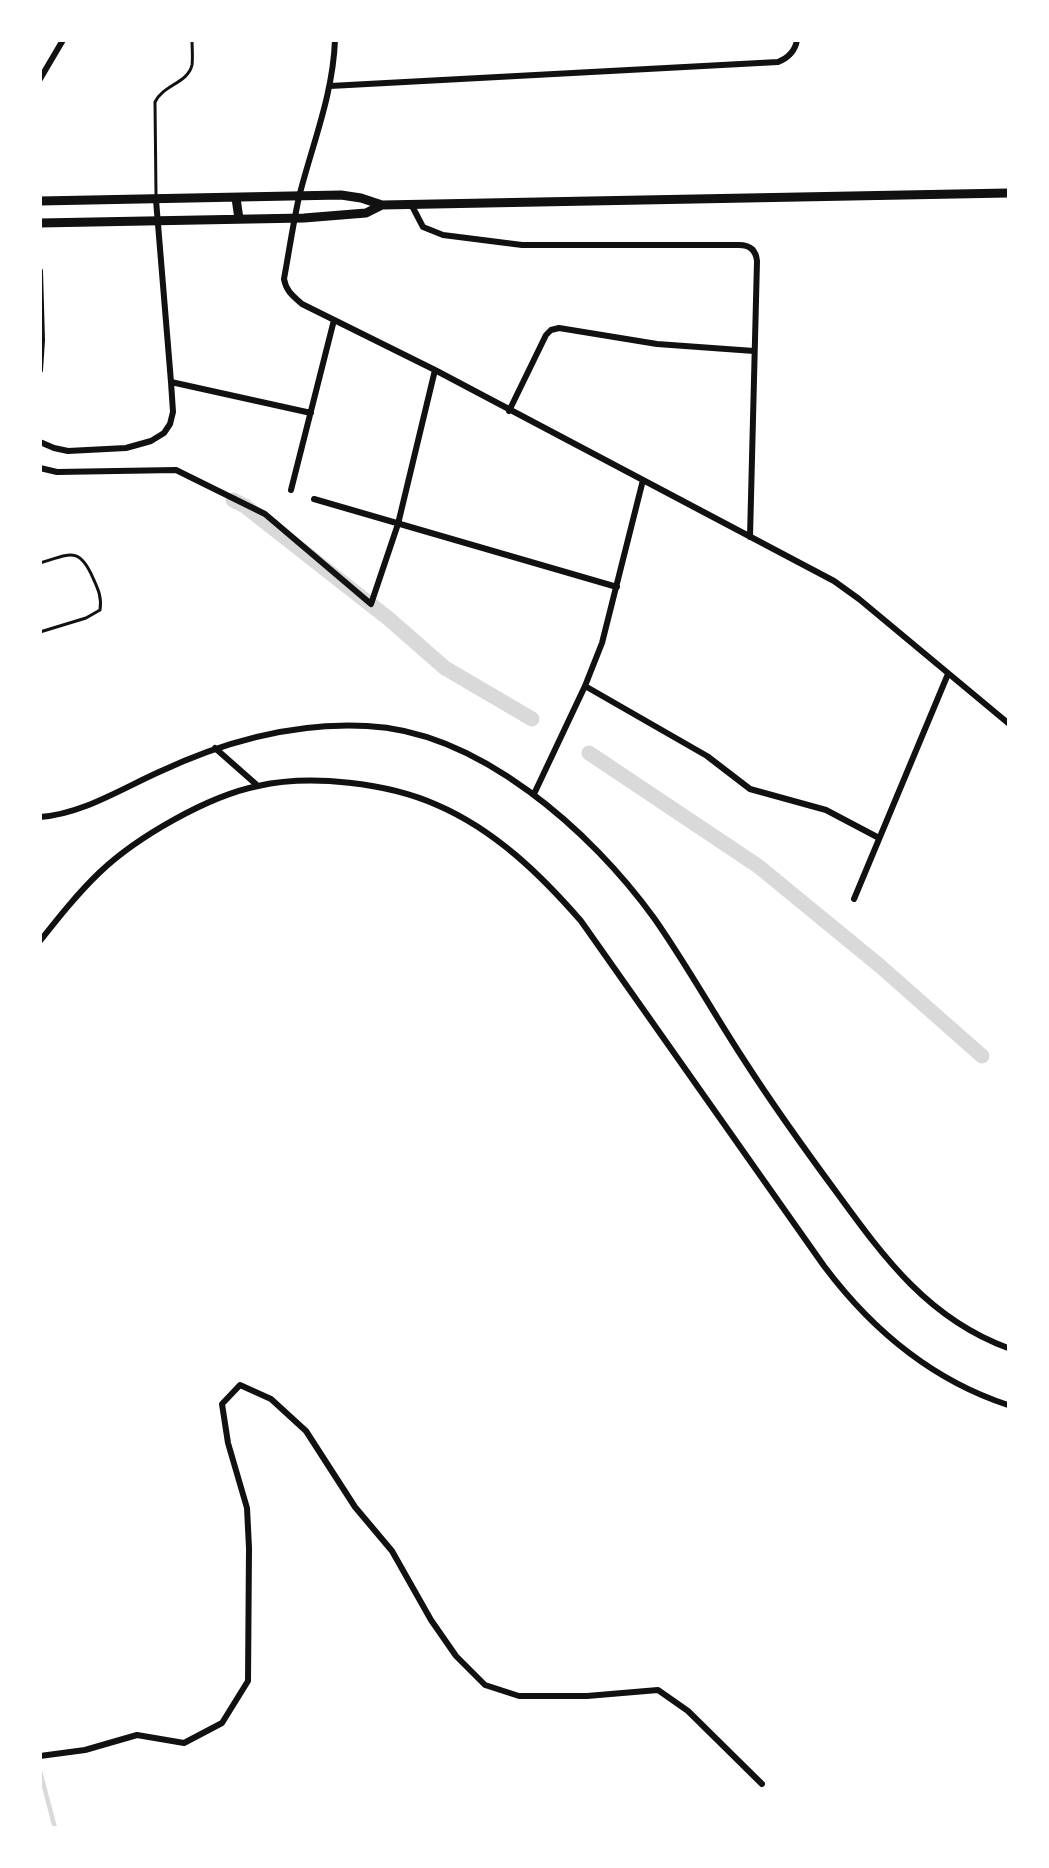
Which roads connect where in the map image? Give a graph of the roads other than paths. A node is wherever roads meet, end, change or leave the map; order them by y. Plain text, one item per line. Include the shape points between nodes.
1 (63, 40) edge
2 (192, 40) edge
3 (335, 40) edge
4 (797, 40) edge
5 (40, 79) edge
6 (330, 86) junction
7 (1008, 193) edge
8 (300, 196) junction
9 (236, 198) junction
10 (156, 200) junction
11 (40, 201) edge
12 (410, 203) junction
13 (382, 205) junction
14 (295, 218) junction
15 (238, 219) junction
16 (157, 222) junction
17 (40, 223) edge
18 (40, 271) edge
19 (334, 320) junction
20 (754, 351) junction
21 (40, 370) edge
22 (435, 370) junction
23 (171, 382) junction
24 (509, 411) junction
25 (311, 413) junction
26 (40, 442) edge
27 (40, 468) edge
28 (643, 480) junction
29 (291, 490) dead end
30 (314, 498) dead end
31 (398, 524) junction
32 (750, 537) junction
33 (40, 563) edge
34 (617, 587) junction
35 (40, 632) edge
36 (948, 674) junction
37 (585, 686) junction
38 (1008, 723) edge
39 (215, 748) junction
40 (258, 786) junction
41 (534, 794) junction
42 (40, 817) edge
43 (879, 838) junction
44 (854, 899) dead end
45 (40, 941) edge
46 (1008, 1348) edge
47 (1008, 1405) edge
48 (40, 1756) edge
49 (762, 1784) dead end

1 - 5 street
2 - 10 lane via 189,73 159,94 155,102
3 - 6 street
4 - 6 street via 789,58 778,62
6 - 8 street
7 - 12 main road
8 - 9 main road
8 - 13 main road via 341,195
8 - 14 street
9 - 10 main road
9 - 15 main road
10 - 11 main road
10 - 16 street
12 - 13 main road
12 - 20 street via 423,227 443,235 501,243 746,245 753,249 758,261
13 - 14 main road via 350,216
14 - 15 main road
14 - 19 street via 284,279 286,288 302,304
15 - 16 main road
16 - 17 main road
16 - 23 street
18 - 21 street
19 - 22 street
19 - 25 street
20 - 24 street via 657,344 559,328 546,335
20 - 32 street
22 - 24 street
22 - 31 street
23 - 25 street
23 - 26 street via 170,424 151,441 126,448 68,451
24 - 28 street
25 - 29 street
27 - 31 street via 57,472 176,470 265,514 371,604
28 - 32 street
28 - 34 street
30 - 31 street
31 - 34 street
32 - 36 street via 834,581
33 - 35 lane via 64,556 81,557 87,563 101,603 100,610 86,618
34 - 37 street via 602,644
36 - 38 street
36 - 43 street
37 - 41 street
37 - 43 street via 707,756 750,789 826,810
39 - 40 street
39 - 41 street via 303,728 372,726 428,737 459,748
39 - 42 street via 81,807
40 - 45 street via 179,818 120,855 83,890
40 - 47 street via 329,782 397,790 438,805 507,847 581,921 817,1257 861,1312 924,1365
41 - 46 street via 614,869 654,919 746,1064 878,1248 938,1311
43 - 44 street
48 - 49 street via 85,1750 136,1735 184,1743 222,1723 248,1681 247,1508 228,1443 222,1404 240,1385 271,1399 306,1431 355,1508 392,1551 430,1620 456,1656 485,1685 519,1696 657,1690 688,1711

